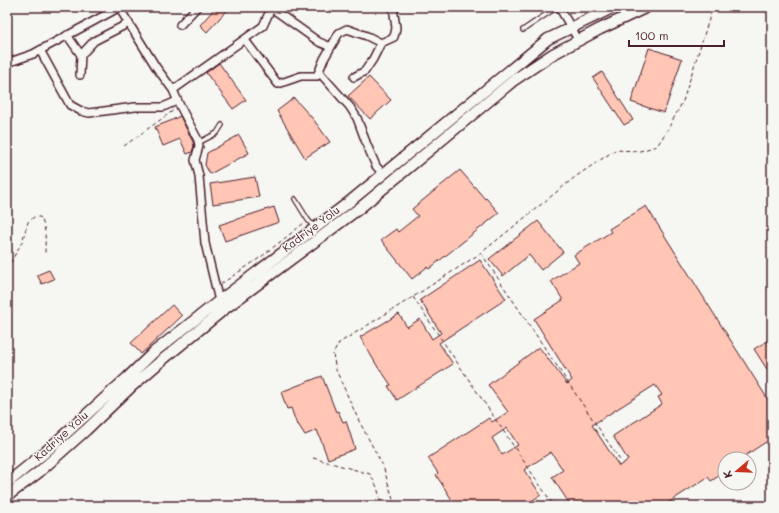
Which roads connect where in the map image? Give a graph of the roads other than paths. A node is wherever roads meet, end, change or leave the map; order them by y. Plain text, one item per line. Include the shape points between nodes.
1 (120, 7) edge
2 (197, 7) edge
3 (269, 7) edge
4 (393, 7) edge
5 (561, 7) edge
6 (614, 7) edge
7 (647, 7) edge
8 (129, 23) junction
9 (180, 25) dead end
10 (572, 28) junction
11 (523, 30) dead end
12 (67, 35) junction
13 (245, 40) junction
14 (579, 41) junction
15 (381, 43) junction
16 (331, 47) junction
17 (40, 50) junction
18 (81, 55) junction
19 (7, 63) edge
20 (319, 72) junction
21 (80, 75) dead end
22 (354, 77) dead end
23 (173, 90) junction
24 (178, 104) junction
25 (222, 125) dead end
26 (198, 143) junction
27 (383, 174) junction
28 (295, 199) dead end
29 (315, 228) junction
30 (223, 304) junction
31 (7, 482) edge
32 (7, 496) edge

1 - 8 street
1 - 12 street
2 - 9 street
3 - 13 street via 263,26
3 - 16 street via 319,42
4 - 15 street via 396,28 394,37
5 - 10 street
5 - 11 lane
6 - 10 main road, Kadriye Yolu
7 - 14 main road, Kadriye Yolu
8 - 18 street via 94,41
8 - 23 street
10 - 14 street
10 - 27 main road, Kadriye Yolu via 548,39
12 - 17 street
12 - 18 street
13 - 20 street via 278,84 301,76 317,76
13 - 23 street
14 - 30 main road, Kadriye Yolu via 553,54 514,80 361,207
15 - 16 street via 347,29 339,34
15 - 22 street via 365,71
16 - 20 street
17 - 19 street
17 - 24 street via 70,105 81,111 89,113
18 - 21 street
20 - 27 street via 357,118 376,166
23 - 24 street
24 - 26 street
25 - 26 lane via 216,133
26 - 30 street via 195,160 199,176 205,243 216,288
27 - 29 main road, Kadriye Yolu
28 - 29 lane
29 - 30 main road, Kadriye Yolu
30 - 31 main road, Kadriye Yolu via 154,352 43,454
30 - 32 main road, Kadriye Yolu via 39,472

